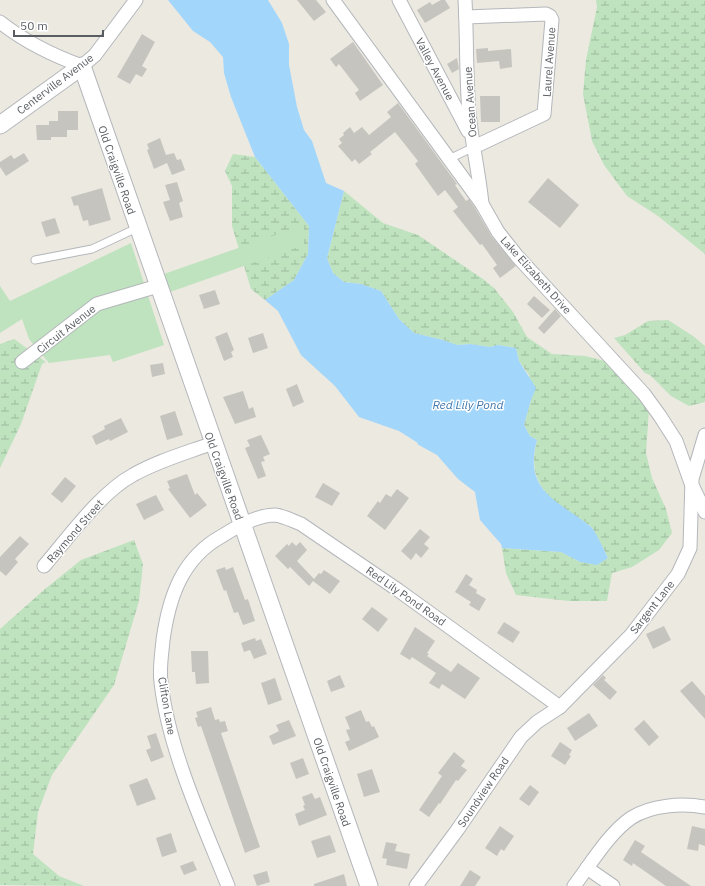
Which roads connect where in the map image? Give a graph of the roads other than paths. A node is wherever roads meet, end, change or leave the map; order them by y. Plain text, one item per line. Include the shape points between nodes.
1 (136, 0) edge
2 (333, 0) edge
3 (399, 0) edge
4 (465, 0) edge
5 (466, 17) junction
6 (0, 22) edge
7 (82, 66) junction
8 (0, 124) edge
9 (473, 142) junction
10 (449, 159) junction
11 (482, 204) junction
12 (137, 228) junction
13 (35, 260) dead end
14 (158, 286) junction
15 (22, 362) dead end
16 (705, 435) edge
17 (213, 444) junction
18 (691, 483) junction
19 (705, 512) edge
20 (242, 525) junction
21 (44, 566) dead end
22 (560, 707) junction
23 (705, 808) edge
24 (587, 868) junction
25 (228, 886) edge
26 (369, 886) edge
27 (416, 886) edge
28 (574, 886) edge
29 (613, 886) edge

1 - 7 street, Centerville Avenue via 95,55
2 - 10 street, Lake Elizabeth Drive
3 - 9 street, Valley Avenue
4 - 5 street, Ocean Avenue
5 - 9 street, Ocean Avenue via 468,92
5 - 9 street, Laurel Avenue via 546,14 552,20 546,111
6 - 7 street via 39,48
7 - 8 street, Centerville Avenue
7 - 12 street, Old Craigville Road
9 - 10 lane
9 - 11 street, Ocean Avenue
10 - 11 street, Lake Elizabeth Drive
11 - 18 street, Lake Elizabeth Drive via 498,232 517,256 644,394 676,441
12 - 13 lane via 92,249
12 - 14 street, Old Craigville Road
14 - 15 street, Circuit Avenue via 97,304
14 - 17 street, Old Craigville Road
16 - 18 street
17 - 20 street, Old Craigville Road
17 - 21 street, Raymond Street via 175,456 132,475 100,501
18 - 19 street, Lake Elizabeth Drive
18 - 22 street, Sargent Lane via 690,548 678,574 631,635
20 - 22 street, Red Lily Pond Road via 276,515 301,524 398,590
20 - 25 street, Clifton Lane via 220,536 203,550 178,581 167,612 162,649 161,681 176,751
20 - 26 street, Old Craigville Road
22 - 27 street, Soundview Road via 537,722 521,737
23 - 24 street via 677,806 638,814 620,827
24 - 28 street
24 - 29 street

